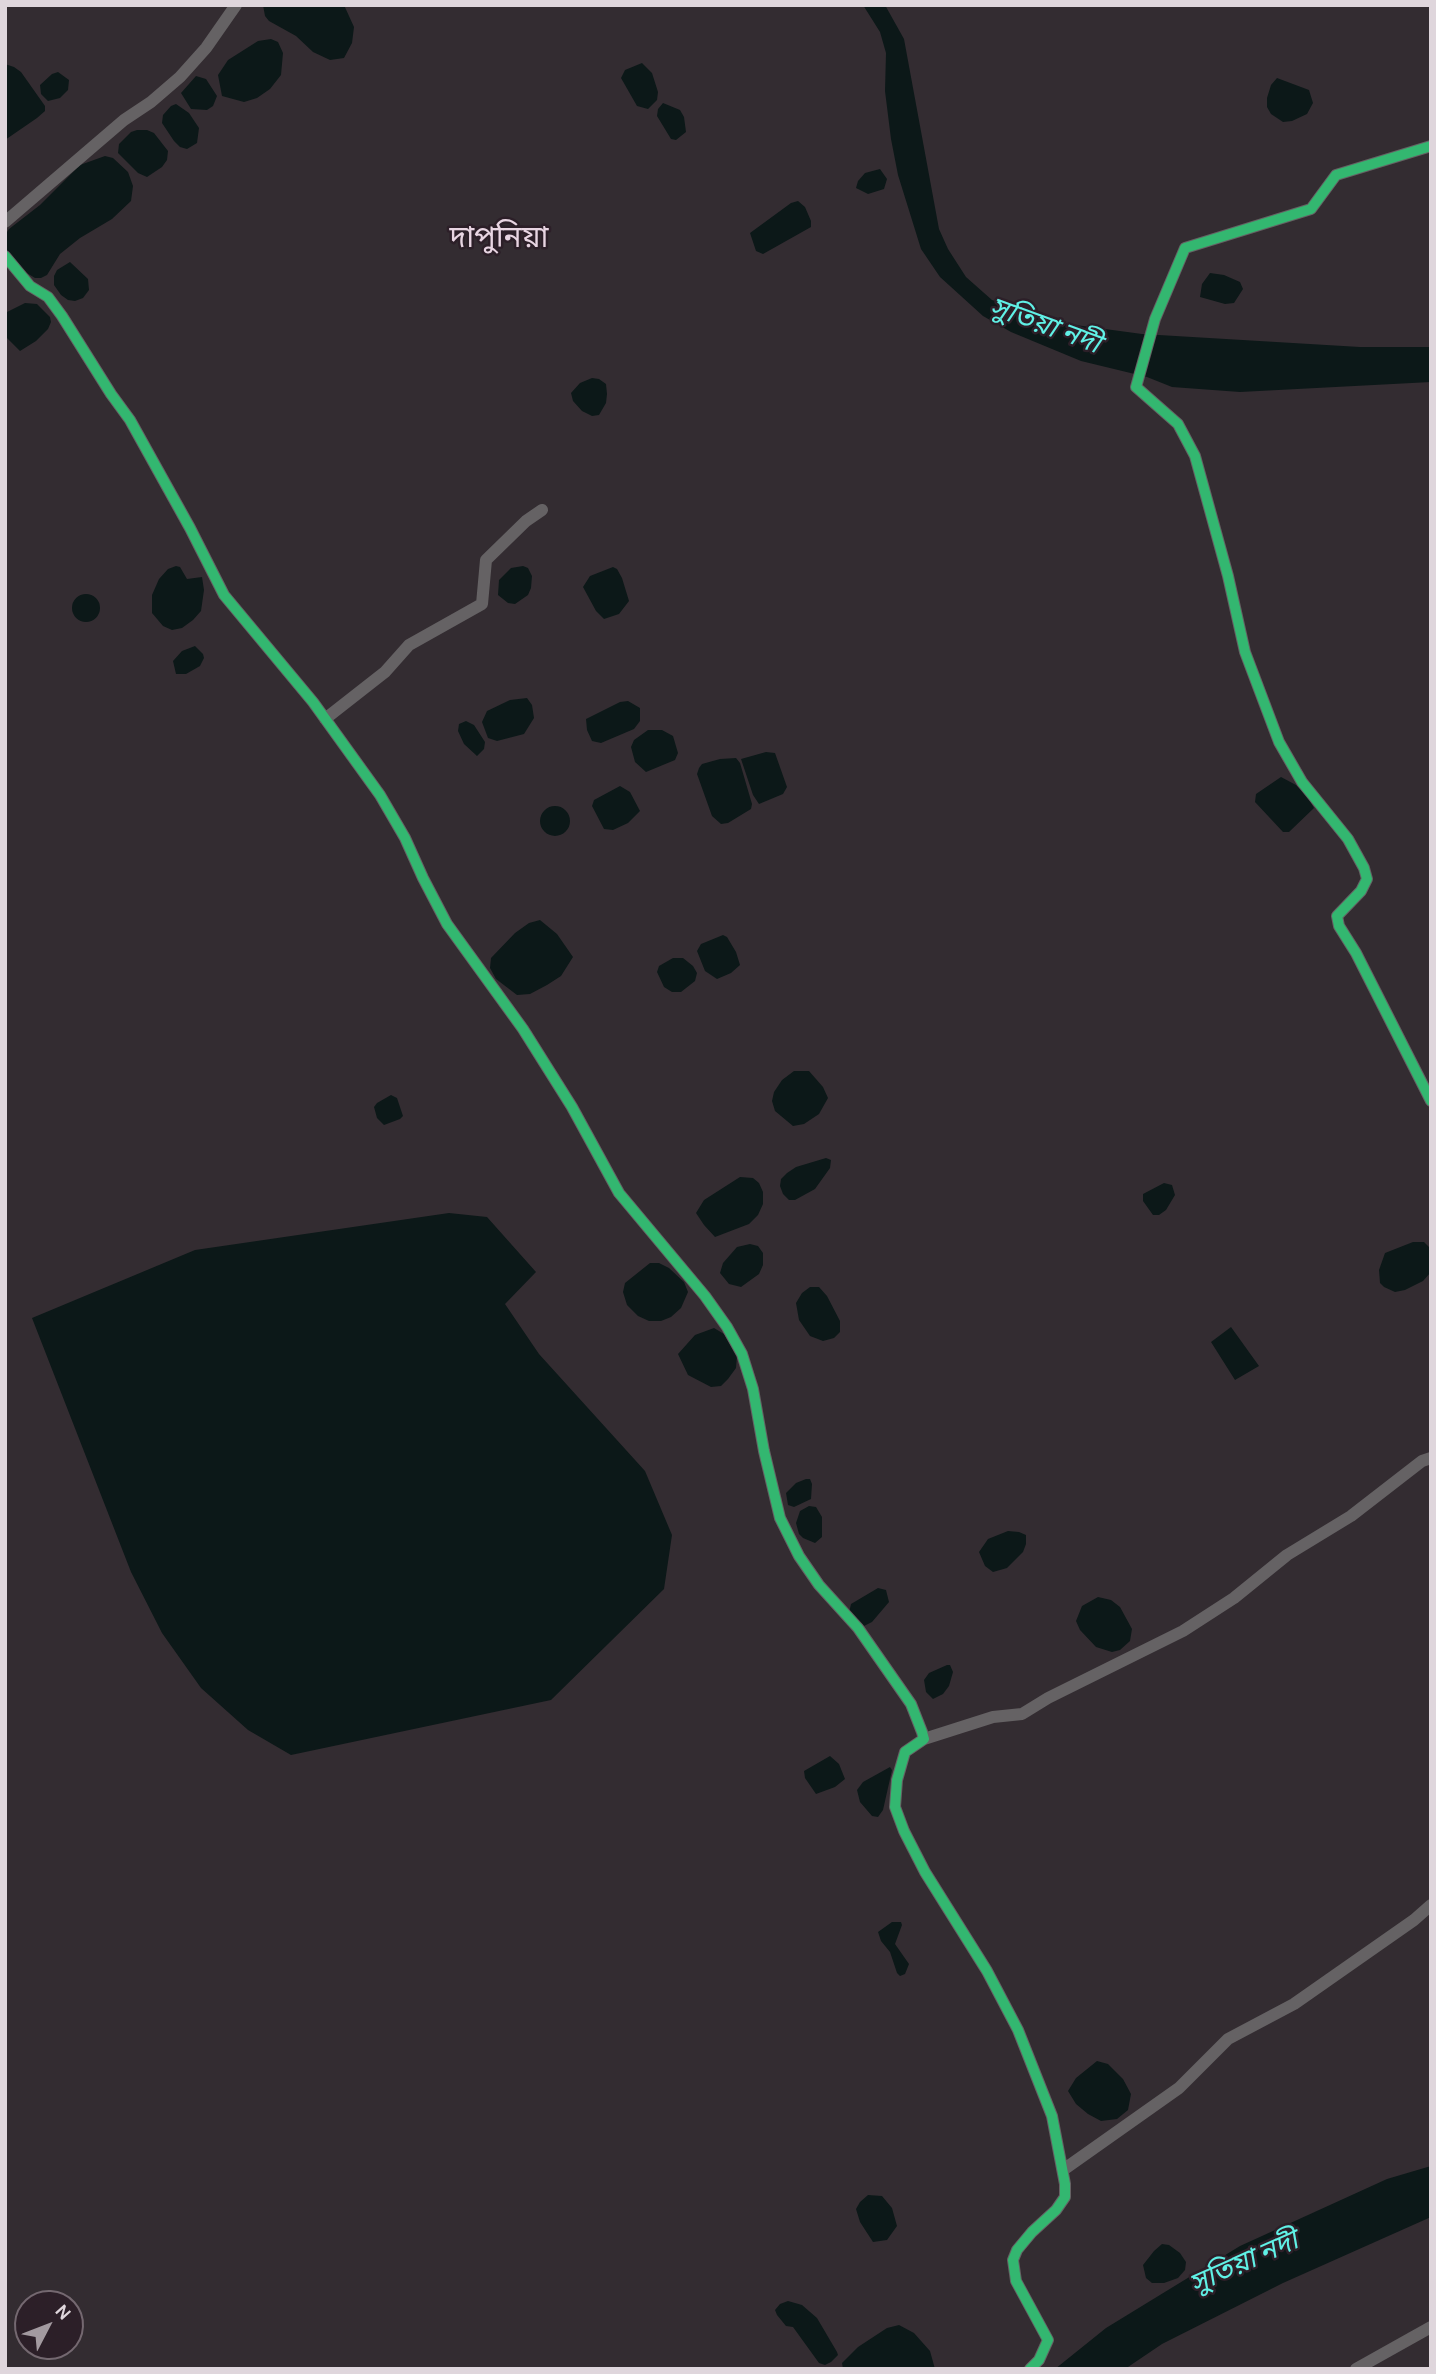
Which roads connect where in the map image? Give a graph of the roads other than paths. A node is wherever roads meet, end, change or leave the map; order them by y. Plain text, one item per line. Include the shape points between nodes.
1 (236, 5) edge
2 (1431, 146) edge
3 (5, 222) edge
4 (5, 256) edge
5 (542, 510) dead end
6 (325, 719) junction
7 (1431, 1101) edge
8 (1431, 1458) edge
9 (924, 1739) junction
10 (1431, 1905) edge
11 (1063, 2171) junction
12 (1431, 2328) edge
13 (1030, 2369) edge
14 (1356, 2369) edge

1 - 3 street via 180,77
2 - 7 street via 1336,175 1311,209 1185,248 1155,319 1136,387 1178,424 1195,456 1245,652 1274,731 1302,782 1348,839 1364,868 1367,879 1337,916 1339,926
4 - 6 street via 62,316 130,420 224,595
5 - 6 street via 486,560 482,604 409,645 385,672
6 - 9 street via 380,795 447,924 523,1029 620,1194 727,1327 753,1389 780,1518 799,1556 858,1628 911,1704
8 - 9 street via 1183,1631 1022,1714 993,1717
9 - 11 street via 905,1752 900,1762 895,1807 925,1872 1018,2030 1052,2116
10 - 11 street via 1287,2009 1228,2039 1179,2088
11 - 13 street via 1065,2197 1013,2260 1016,2281 1048,2340
12 - 14 street

